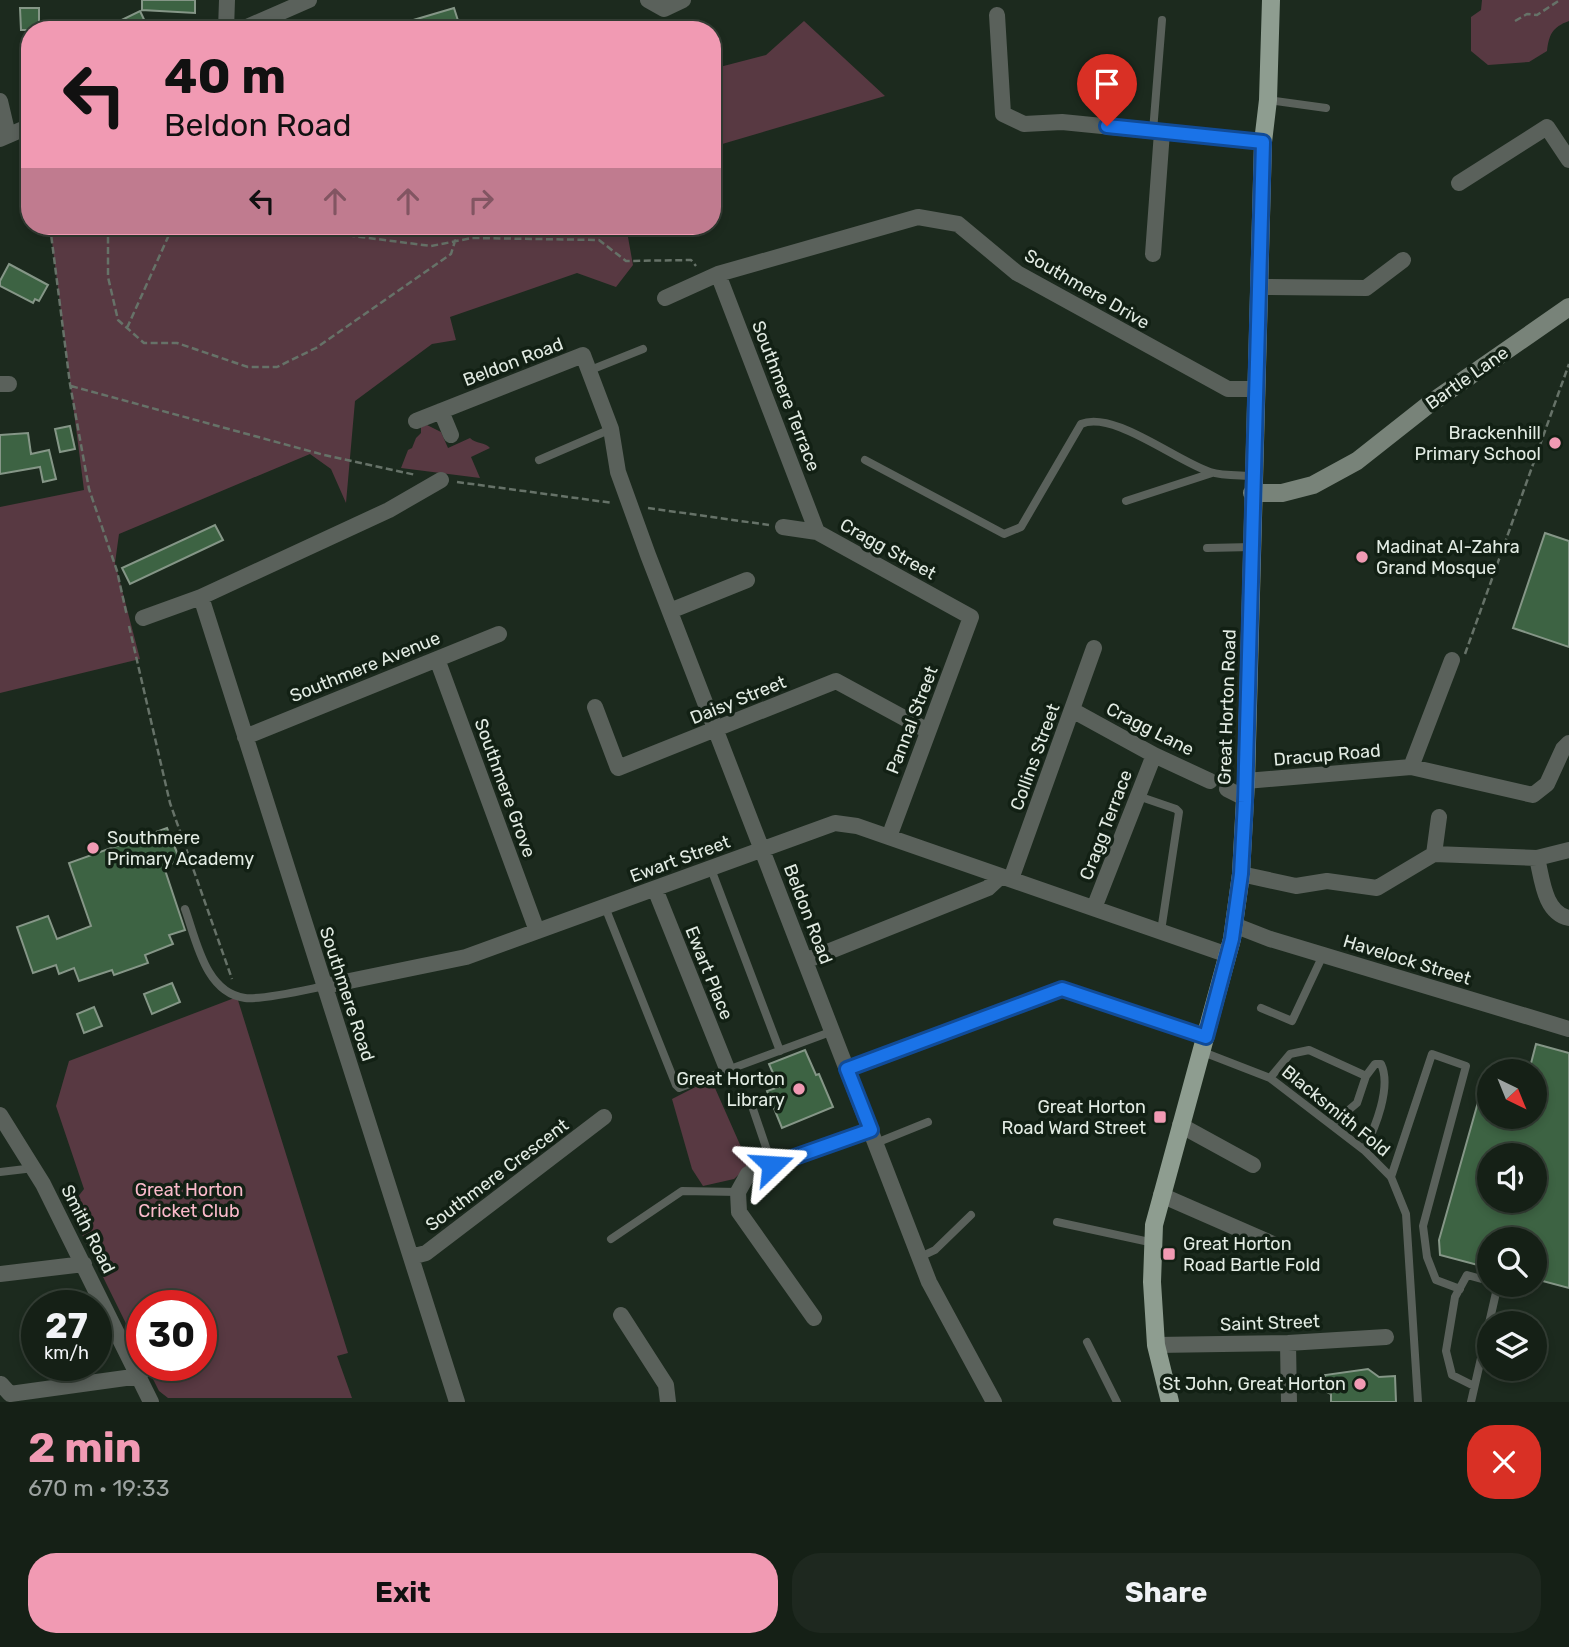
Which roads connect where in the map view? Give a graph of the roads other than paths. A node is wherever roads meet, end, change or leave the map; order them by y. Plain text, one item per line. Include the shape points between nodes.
1 (227, 0) edge
2 (309, 0) edge
3 (648, 0) edge
4 (683, 0) edge
5 (1272, 0) edge
6 (997, 15) dead end
7 (1162, 20) dead end
8 (226, 21) edge
9 (261, 21) edge
10 (1268, 100) junction
11 (0, 101) edge
12 (1326, 108) dead end
13 (21, 130) edge
14 (1158, 131) junction
15 (4, 137) edge
16 (1263, 142) junction
17 (1569, 160) edge
18 (1459, 183) dead end
19 (1153, 254) dead end
20 (1403, 260) dead end
21 (712, 277) junction
22 (1259, 287) junction
23 (665, 298) dead end
24 (1569, 307) edge
25 (643, 349) dead end
26 (588, 371) junction
27 (1256, 389) junction
28 (441, 411) junction
29 (416, 421) dead end
30 (611, 429) junction
31 (451, 435) dead end
32 (539, 460) dead end
33 (865, 460) dead end
34 (1212, 473) junction
35 (441, 480) dead end
36 (1253, 484) junction
37 (1126, 500) dead end
38 (783, 527) dead end
39 (817, 532) junction
40 (1252, 547) junction
41 (1207, 548) dead end
42 (747, 580) dead end
43 (201, 597) junction
44 (670, 611) junction
45 (971, 617) joint
46 (143, 618) dead end
47 (499, 634) dead end
48 (1094, 648) dead end
49 (437, 659) junction
50 (1452, 660) road end
51 (595, 706) dead end
52 (1072, 710) junction
53 (716, 731) junction
54 (928, 732) junction
55 (245, 737) junction
56 (1569, 743) edge
57 (1154, 755) junction
58 (1410, 767) junction
59 (1210, 781) dead end
60 (1227, 789) dead end
61 (1246, 790) junction
62 (1138, 796) junction
63 (1439, 817) dead end
64 (889, 837) junction
65 (762, 850) junction
66 (1569, 850) edge
67 (1434, 854) junction
68 (1537, 858) junction
69 (710, 869) junction
70 (1241, 874) junction
71 (1006, 878) junction
72 (655, 889) junction
73 (605, 907) junction
74 (1094, 908) junction
75 (185, 909) dead end
76 (1569, 918) edge
77 (1234, 925) junction
78 (537, 931) junction
79 (1161, 931) junction
80 (1228, 955) junction
81 (1323, 955) junction
82 (805, 961) junction
83 (325, 986) junction
84 (1261, 1008) dead end
85 (1569, 1029) edge
86 (832, 1031) junction
87 (1205, 1045) junction
88 (780, 1051) junction
89 (847, 1069) junction
90 (728, 1071) junction
91 (1366, 1076) junction
92 (1270, 1078) junction
93 (753, 1109) dead end
94 (0, 1115) edge
95 (604, 1117) dead end
96 (928, 1122) dead end
97 (1332, 1124) junction
98 (1180, 1125) junction
99 (873, 1137) junction
100 (1364, 1150) junction
101 (772, 1165) junction
102 (1253, 1166) dead end
103 (34, 1168) junction
104 (0, 1172) edge
105 (1391, 1177) junction
106 (738, 1192) junction
107 (1161, 1195) junction
108 (971, 1215) dead end
109 (1057, 1222) dead end
110 (611, 1239) dead end
111 (1154, 1243) junction
112 (1273, 1244) dead end
113 (411, 1257) junction
114 (920, 1257) junction
115 (84, 1264) junction
116 (0, 1274) edge
117 (1477, 1278) edge
118 (1460, 1289) junction
119 (1495, 1297) edge
120 (621, 1315) dead end
121 (814, 1318) dead end
122 (1385, 1337) dead end
123 (1087, 1342) dead end
124 (1289, 1343) junction
125 (1156, 1345) junction
126 (126, 1349) edge
127 (126, 1379) edge
128 (142, 1381) edge
129 (1, 1384) edge
130 (1474, 1386) junction
131 (151, 1402) edge
132 (457, 1402) edge
133 (668, 1402) edge
134 (994, 1402) edge
135 (1117, 1402) edge
136 (1170, 1402) edge
137 (1289, 1402) edge
138 (1418, 1402) edge
139 (1471, 1402) edge

1 - 8 street
2 - 9 street
3 - 4 street via 664,9
5 - 10 main road, Great Horton Road
6 - 14 street via 1003,114 1024,124 1062,122
7 - 14 lane
10 - 12 lane
10 - 16 main road, Great Horton Road
11 - 15 street
13 - 15 street
14 - 16 street
14 - 19 street
16 - 22 main road, Great Horton Road
17 - 18 street via 1547,127
20 - 22 street via 1366,288
21 - 23 street, Southmere Drive
21 - 27 street, Southmere Drive via 918,217 958,224 1017,273 1228,389
21 - 39 street, Southmere Terrace
22 - 27 main road, Great Horton Road
24 - 36 street, Bartle Lane via 1428,405 1357,461 1313,485 1282,493
25 - 26 lane
26 - 28 street, Beldon Road via 583,355
26 - 30 street, Beldon Road
27 - 36 main road, Great Horton Road
28 - 29 street, Beldon Road
28 - 31 street
30 - 32 lane
30 - 44 street, Beldon Road via 618,472
33 - 34 lane via 1004,534 1021,527 1081,425 1090,420 1113,423
34 - 36 lane
34 - 37 lane
35 - 43 street via 389,510
36 - 40 main road, Great Horton Road
38 - 39 street, Cragg Street
39 - 45 street, Cragg Street
40 - 41 lane
40 - 61 main road, Great Horton Road
42 - 44 street
43 - 46 street
43 - 55 street, Southmere Road
44 - 53 street, Beldon Road
45 - 54 street, Pannal Street
47 - 49 street, Southmere Avenue
48 - 52 street, Collins Street
49 - 55 street, Southmere Avenue
49 - 78 street, Southmere Grove
50 - 58 street
51 - 53 street, Daisy Street via 618,768
52 - 57 street, Cragg Lane
52 - 71 street, Collins Street
53 - 54 street, Daisy Street via 836,681
53 - 65 street, Beldon Road
54 - 64 street, Pannal Street
55 - 83 street, Southmere Road
56 - 58 street, Dracup Road via 1547,784 1533,795
57 - 59 street, Cragg Lane
57 - 62 street, Cragg Terrace
58 - 61 street, Dracup Road
60 - 61 street
61 - 70 main road, Great Horton Road
62 - 74 street, Cragg Terrace
62 - 79 lane via 1179,812
63 - 67 street
64 - 65 street, Ewart Street via 835,823
64 - 71 street, Ewart Street
65 - 69 street, Ewart Street
65 - 82 street, Beldon Road
66 - 68 street
67 - 68 street
67 - 70 street via 1377,888 1327,881 1296,886
68 - 76 street via 1547,901
69 - 72 street, Ewart Street
69 - 88 lane
70 - 77 main road, Great Horton Road
71 - 74 street, Ewart Street
71 - 82 street
72 - 73 street, Ewart Street
72 - 90 street, Ewart Place
73 - 78 street, Ewart Street
73 - 90 lane via 677,1087
74 - 79 street, Ewart Street
75 - 83 lane, Ewart Street via 206,968 221,988 244,998
77 - 80 main road, Great Horton Road
77 - 81 street, Havelock Street
78 - 83 street, Ewart Street via 466,957
79 - 80 street, Ewart Street
80 - 87 main road, Great Horton Road
81 - 84 lane via 1292,1021
81 - 85 street, Havelock Street
82 - 86 street, Beldon Road
83 - 113 street, Southmere Road
86 - 88 lane
86 - 89 street, Beldon Road
87 - 89 street via 1062,989
87 - 92 lane, Blacksmith Fold
87 - 98 main road, Great Horton Road
88 - 90 lane
89 - 99 street, Beldon Road
91 - 92 lane via 1309,1050 1290,1054
91 - 97 lane via 1357,1103
91 - 100 lane via 1375,1064 1381,1064 1385,1073 1375,1128
92 - 97 lane, Blacksmith Fold
93 - 101 lane
94 - 103 street, Smith Road
95 - 113 street, Southmere Crescent via 426,1253
96 - 99 lane
97 - 100 lane, Blacksmith Fold
98 - 102 street
98 - 107 main road, Great Horton Road
99 - 101 street
99 - 114 street, Beldon Road
100 - 105 lane, Blacksmith Fold
101 - 106 street via 748,1174
103 - 104 lane
103 - 115 street, Smith Road
105 - 118 lane via 1432,1054 1466,1066 1423,1226 1436,1280
105 - 138 lane, Blacksmith Fold via 1406,1214
106 - 110 lane via 682,1191
106 - 121 street via 739,1212
107 - 111 main road, Great Horton Road
107 - 112 street
108 - 114 lane via 935,1250
109 - 111 lane
111 - 125 main road, Great Horton Road
113 - 132 street, Southmere Road
114 - 134 street, Beldon Road
115 - 116 street
115 - 126 street, Smith Road
117 - 118 lane via 1467,1275
118 - 130 lane via 1446,1351 1452,1375
119 - 130 lane
120 - 133 street via 666,1385
122 - 124 street, Saint Street
123 - 135 lane
124 - 125 street, Saint Street
124 - 137 street
125 - 136 main road, Great Horton Road
127 - 129 street via 10,1394
128 - 131 street, Smith Road
130 - 139 lane

